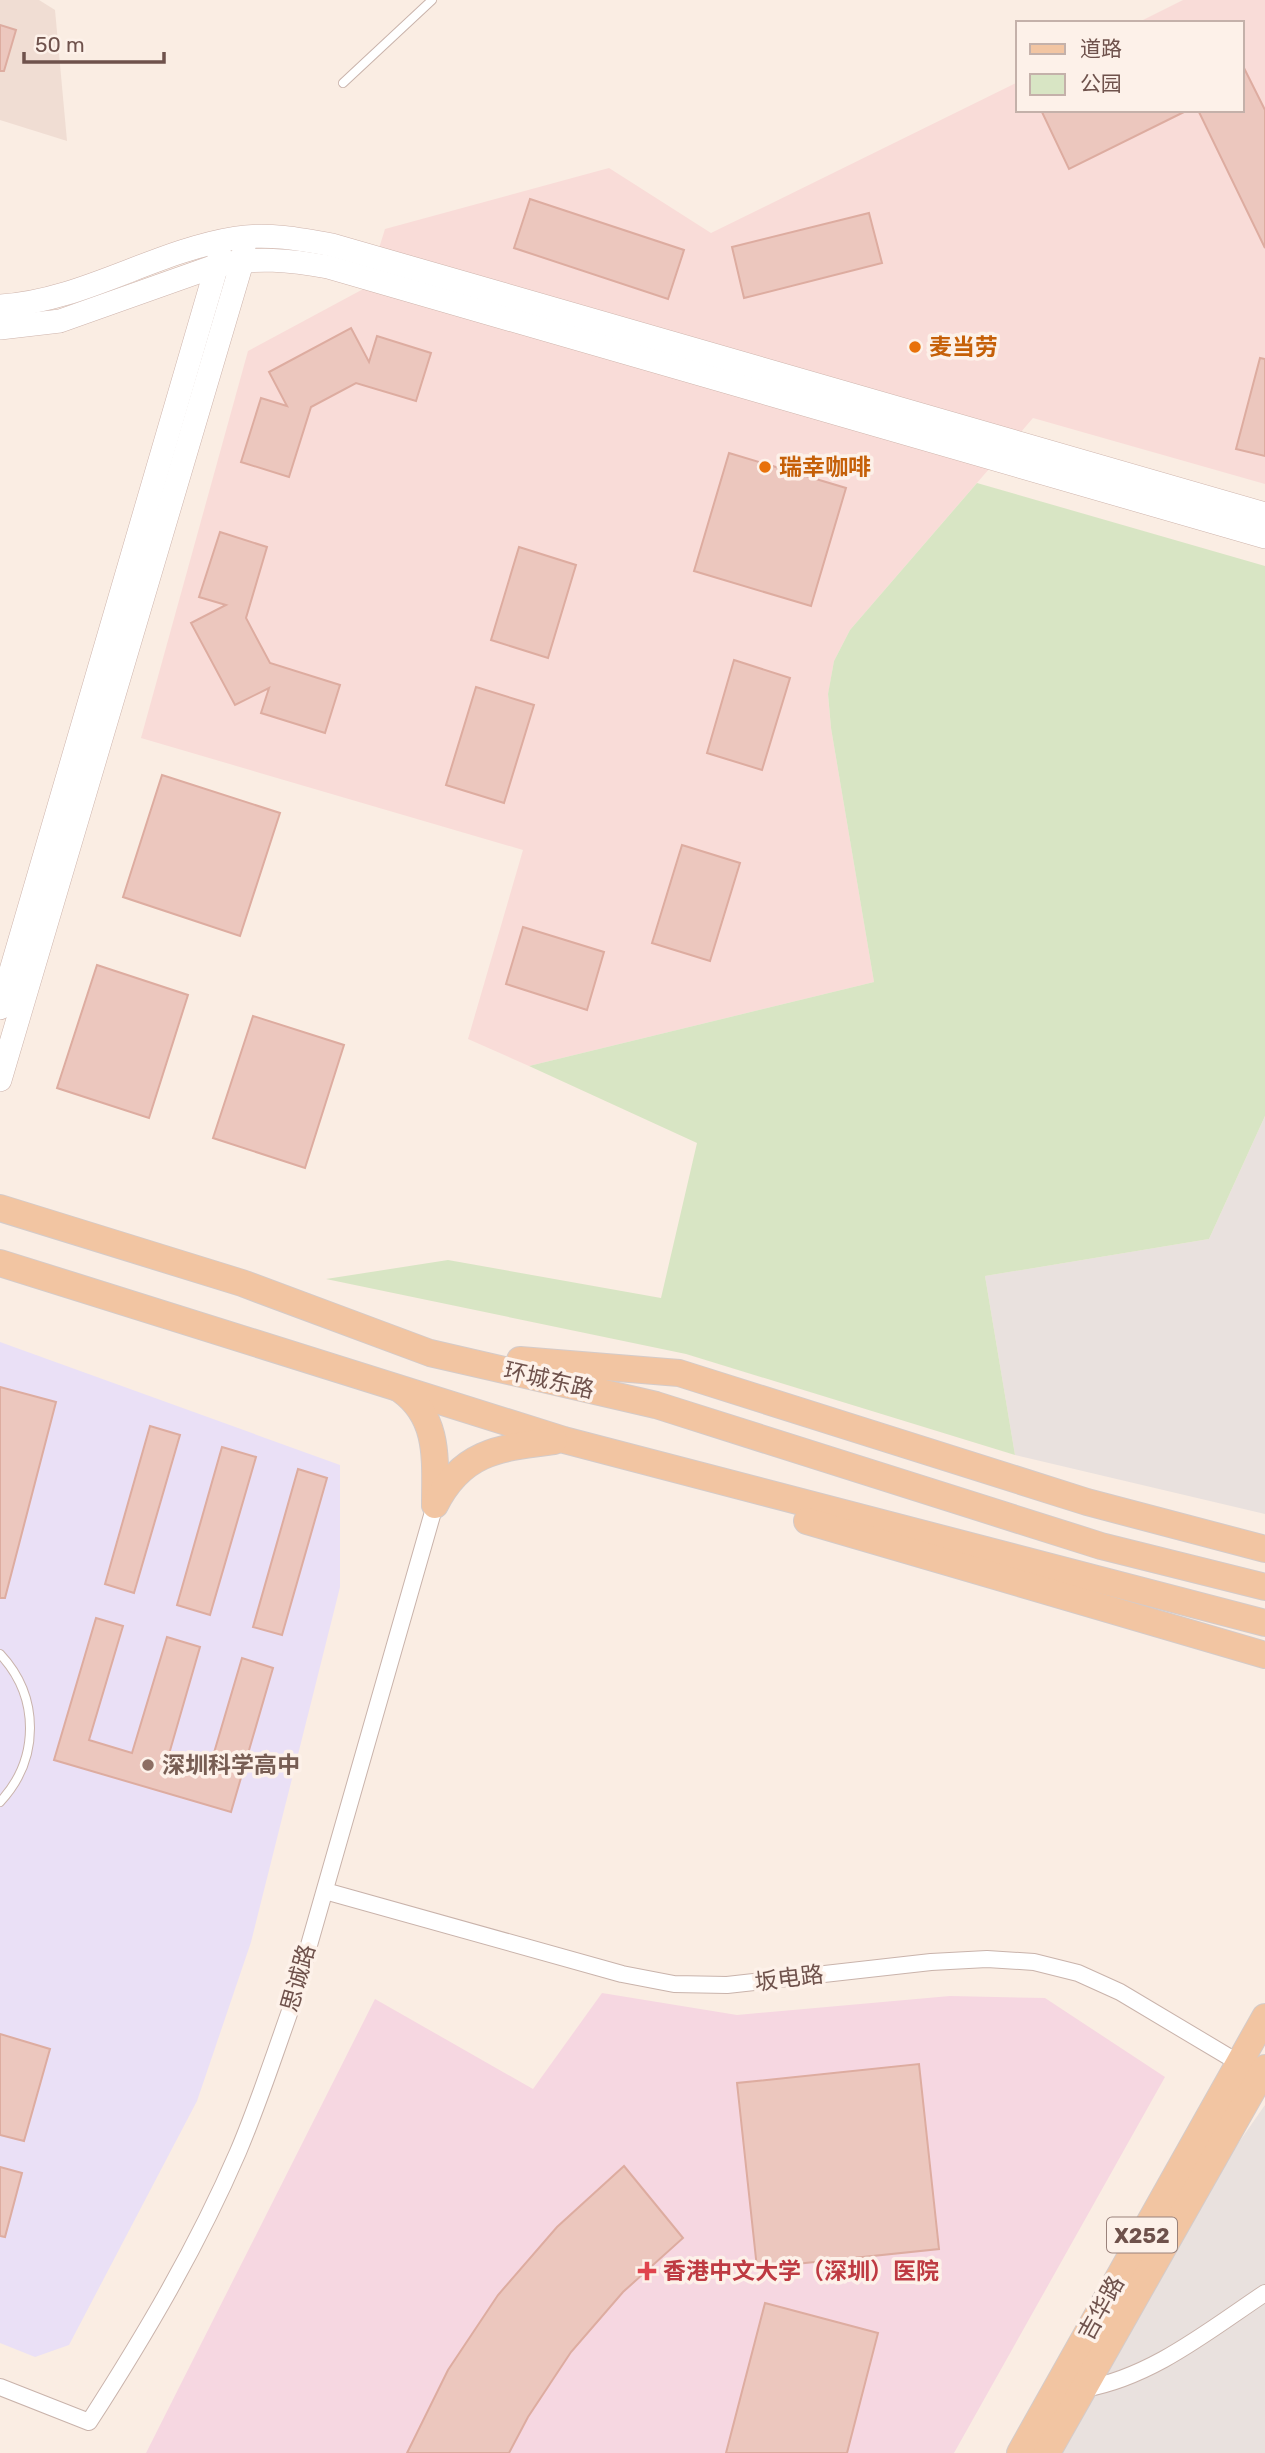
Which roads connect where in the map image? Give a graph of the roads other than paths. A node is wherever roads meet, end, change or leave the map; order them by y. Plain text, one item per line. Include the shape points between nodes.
1 (432, 0) edge
2 (343, 83) dead end
3 (236, 246) junction
4 (218, 265) junction
5 (0, 306) edge
6 (0, 328) edge
7 (1265, 514) edge
8 (1265, 537) edge
9 (0, 1008) edge
10 (0, 1080) edge
11 (0, 1208) edge
12 (0, 1263) edge
13 (430, 1353) junction
14 (400, 1389) junction
15 (564, 1440) junction
16 (435, 1505) junction
17 (1265, 1549) edge
18 (1265, 1587) edge
19 (1265, 1623) edge
20 (0, 1654) edge
21 (1265, 1655) edge
22 (0, 1802) edge
23 (325, 1891) junction
24 (1265, 2017) edge
25 (1239, 2063) junction
26 (1265, 2068) edge
27 (1265, 2293) edge
28 (0, 2387) edge
29 (1084, 2389) junction
30 (1020, 2453) edge
31 (1047, 2453) edge

1 - 2 lane
3 - 4 street
3 - 5 street via 197,247 61,297
3 - 7 street via 287,237 331,245
3 - 8 street via 328,267
3 - 10 street
4 - 6 street via 60,321
4 - 9 street
11 - 13 main road, 环城东路 via 242,1283
12 - 14 main road
13 - 17 main road via 679,1373 1087,1502
13 - 18 main road, 环城东路 via 656,1405 1101,1546
14 - 15 main road
14 - 16 main road via 419,1406 431,1428
15 - 16 main road via 507,1447 480,1456 458,1472
15 - 19 main road
15 - 21 main road via 635,1468
16 - 23 street, 思诚路
20 - 22 lane via 24,1689 30,1714 24,1767
23 - 25 street, 坂电路 via 622,1975 674,1984 727,1985 931,1962 1034,1962 1078,1973 1119,1992
23 - 28 street, 思诚路 via 291,2008 238,2152 170,2291 89,2422
24 - 25 main road, 吉华路 / X252
25 - 30 main road, 吉华路 / X252
26 - 29 main road, 吉华路 / X252
27 - 29 street via 1169,2358 1112,2384
29 - 31 main road, 吉华路 / X252

